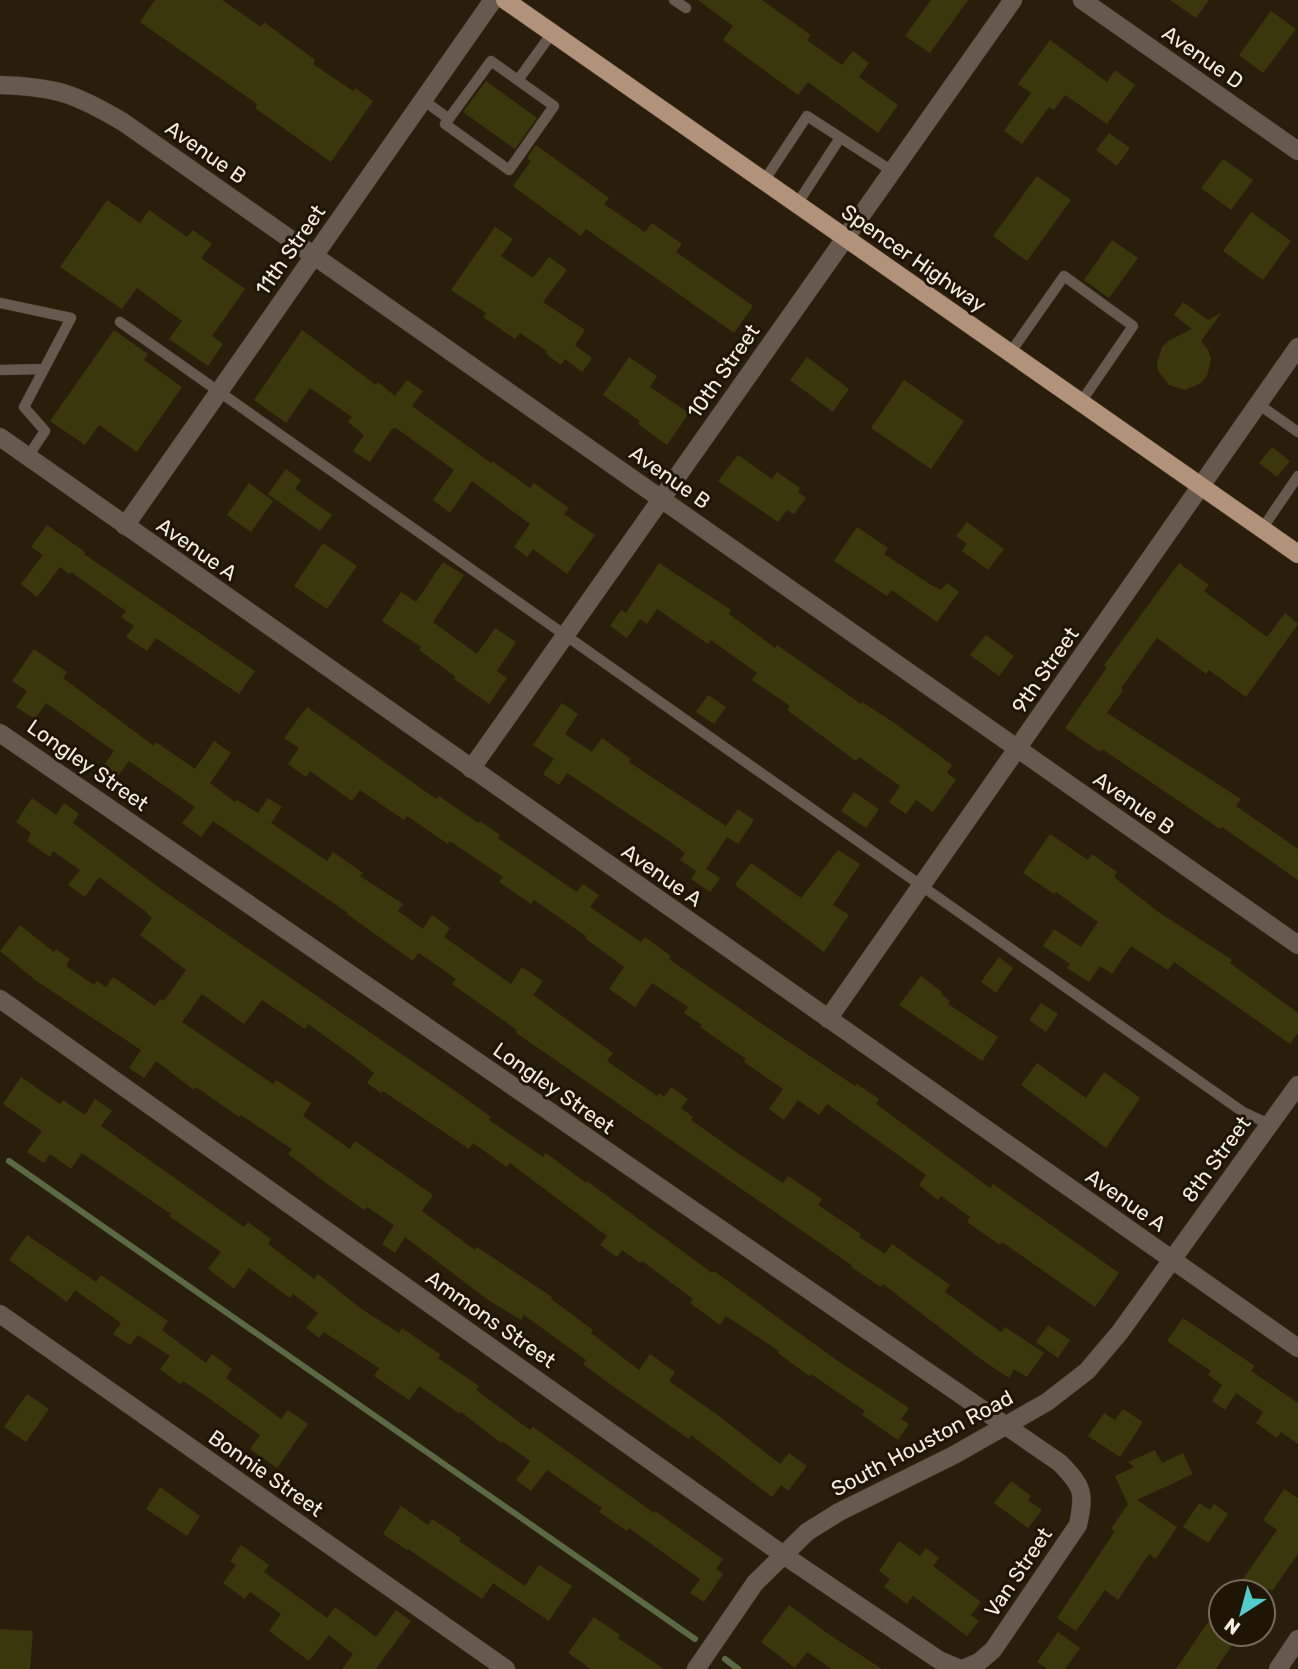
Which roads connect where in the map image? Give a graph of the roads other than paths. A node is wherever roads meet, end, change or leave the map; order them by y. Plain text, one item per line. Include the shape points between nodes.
1 (493, 0) edge
2 (505, 0) edge
3 (674, 0) edge
4 (1013, 0) edge
5 (1082, 0) edge
6 (686, 8) dead end
7 (552, 33) junction
8 (518, 80) junction
9 (0, 85) edge
10 (423, 100) junction
11 (449, 119) junction
12 (840, 138) junction
13 (1298, 150) edge
14 (892, 171) junction
15 (764, 181) junction
16 (797, 204) junction
17 (845, 238) junction
18 (314, 256) junction
19 (0, 303) edge
20 (120, 322) dead end
21 (1298, 347) edge
22 (1010, 353) junction
23 (43, 369) junction
24 (0, 370) edge
25 (219, 392) junction
26 (1081, 402) junction
27 (1258, 404) junction
28 (1298, 432) edge
29 (0, 437) edge
30 (27, 458) junction
31 (1298, 476) edge
32 (1201, 486) junction
33 (661, 499) junction
34 (125, 526) junction
35 (1262, 529) junction
36 (1298, 554) edge
37 (565, 635) junction
38 (0, 733) edge
39 (1017, 749) junction
40 (471, 769) junction
41 (922, 886) junction
42 (1298, 945) edge
43 (0, 999) edge
44 (828, 1019) junction
45 (1298, 1085) edge
46 (1269, 1124) junction
47 (1171, 1259) junction
48 (0, 1314) edge
49 (1298, 1348) edge
50 (1005, 1426) junction
51 (1079, 1483) joint
52 (782, 1553) junction
53 (1298, 1639) edge
54 (506, 1669) edge
55 (696, 1669) edge
56 (961, 1669) edge
57 (1278, 1669) edge

1 - 10 street, 11th Street
2 - 7 main road, Spencer Highway
3 - 6 lane
4 - 14 street, 10th Street
5 - 13 street, Avenue D
7 - 8 lane
7 - 15 main road, Spencer Highway
8 - 11 lane via 491,61
8 - 11 lane via 554,106 509,170 445,124
9 - 18 street, Avenue B via 62,91 88,102
10 - 11 lane
10 - 18 street, 11th Street
12 - 14 lane
12 - 15 lane via 807,116
12 - 16 lane
14 - 17 street, 10th Street
15 - 16 main road, Spencer Highway
16 - 17 main road, Spencer Highway
17 - 22 main road, Spencer Highway
17 - 33 street, 10th Street
18 - 25 street, 11th Street
18 - 33 street, Avenue B
19 - 23 lane via 71,318
20 - 25 lane
21 - 27 street, 9th Street
22 - 26 main road, Spencer Highway
22 - 26 lane via 1064,276 1133,326
23 - 24 lane
23 - 30 lane via 24,407 45,431
25 - 34 street, 11th Street
25 - 37 lane
26 - 32 main road, Spencer Highway
27 - 28 lane
27 - 32 street, 9th Street
29 - 30 street, Avenue A
30 - 34 street, Avenue A
31 - 35 lane
32 - 35 main road, Spencer Highway
32 - 39 street, 9th Street
33 - 37 street, 10th Street
33 - 39 street, Avenue B
34 - 40 street, Avenue A
35 - 36 main road, Spencer Highway
37 - 40 street, 10th Street
37 - 41 lane
38 - 50 street, Longley Street
39 - 41 street, 9th Street
39 - 42 street, Avenue B
40 - 44 street, Avenue A
41 - 44 street, 9th Street
41 - 46 lane via 1243,1112
43 - 52 street, Ammons Street
44 - 47 street, Avenue A
45 - 46 street, 8th Street
46 - 47 street, 8th Street
47 - 49 street, Avenue A
47 - 50 street, South Houston Road via 1087,1371
48 - 54 street, Bonnie Street
50 - 51 street, Longley Street via 1060,1463
50 - 52 street, South Houston Road via 839,1512
51 - 56 street, Van Street via 1083,1504 1078,1525 993,1650
52 - 55 street, South Houston Road via 755,1583
52 - 56 street, Ammons Street via 939,1660
53 - 57 street

